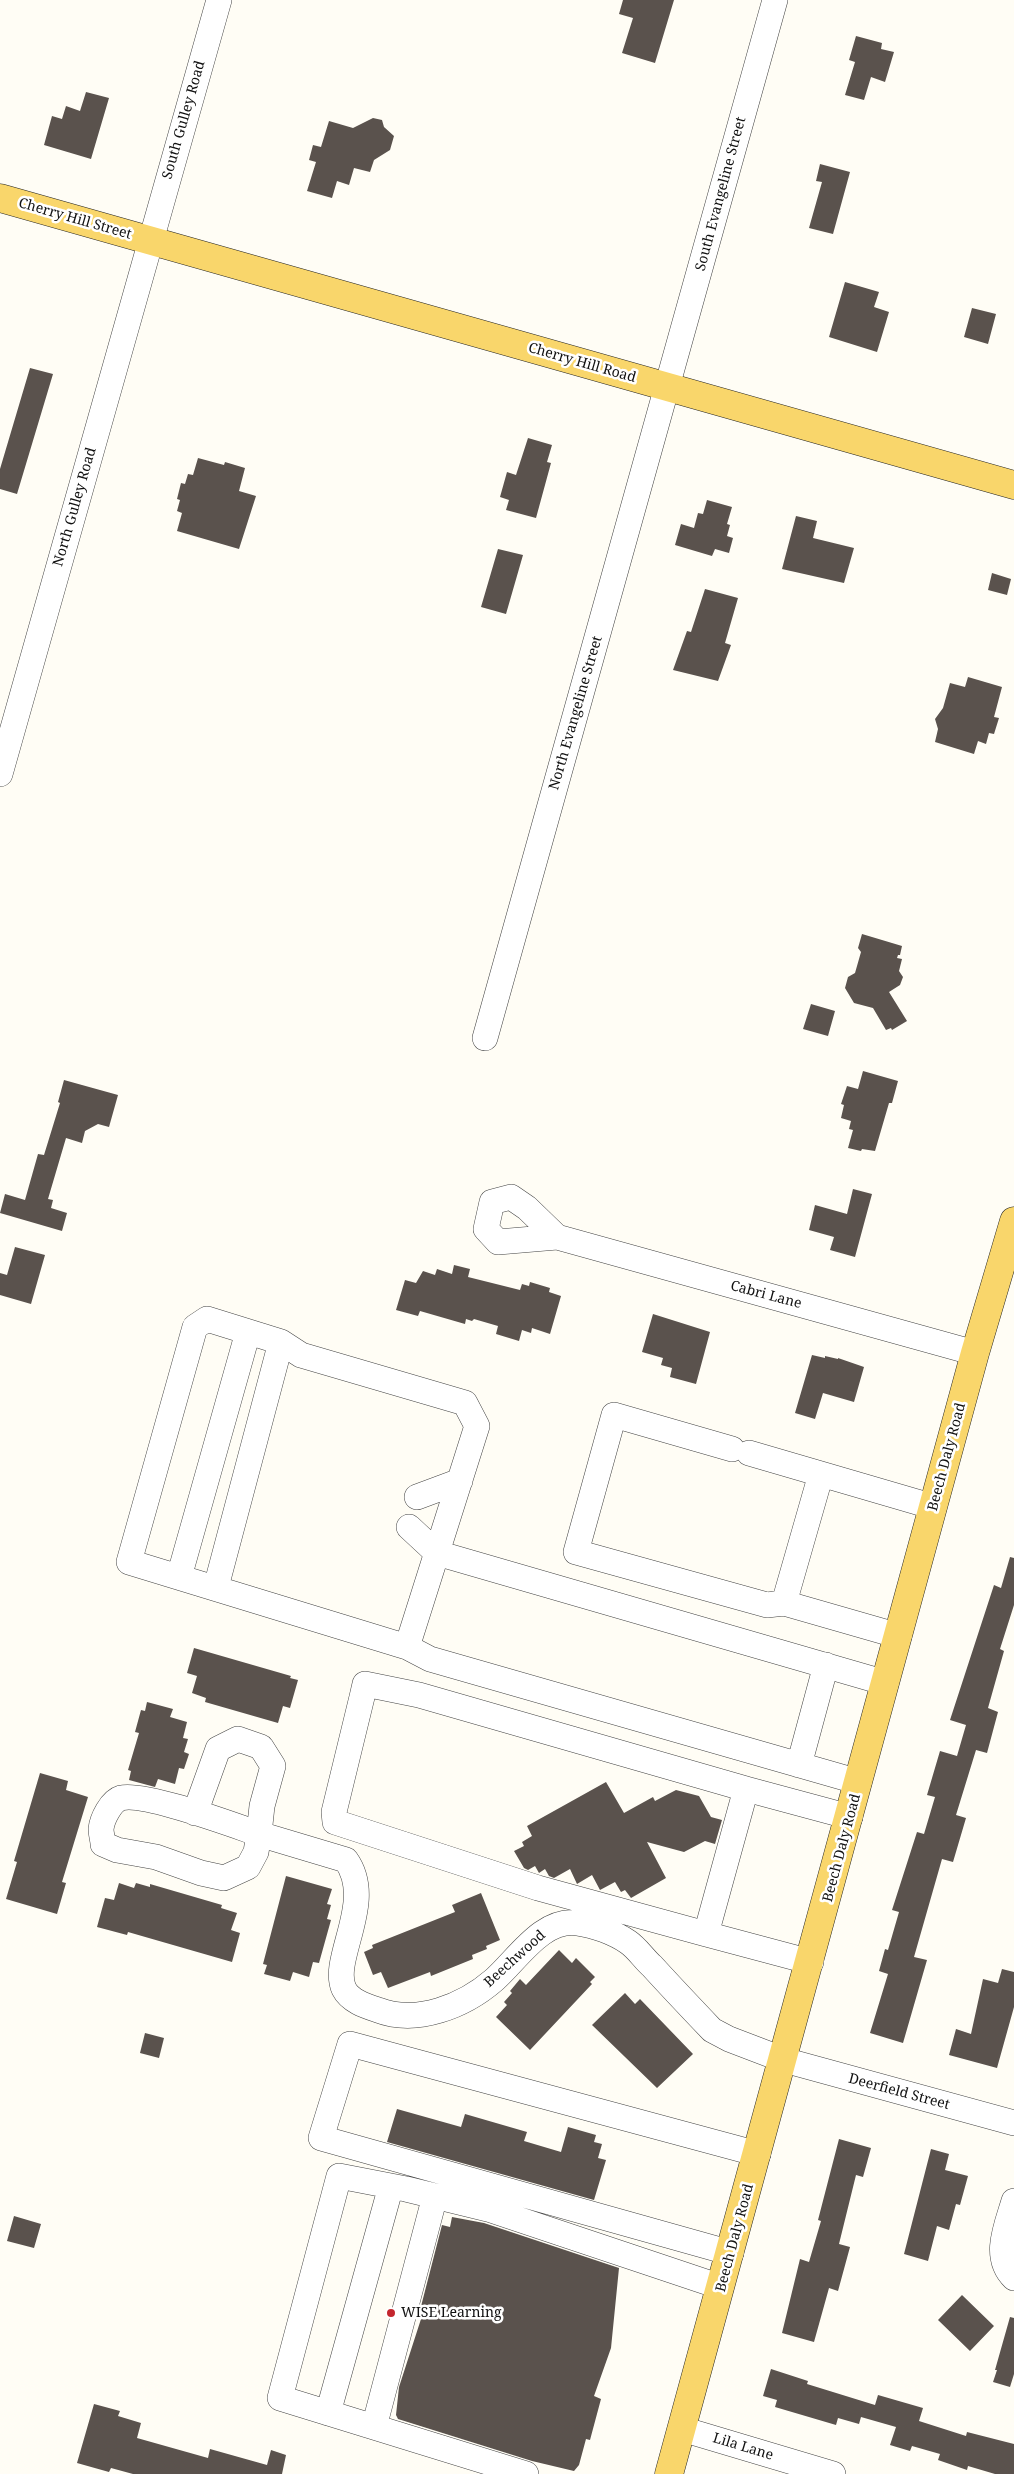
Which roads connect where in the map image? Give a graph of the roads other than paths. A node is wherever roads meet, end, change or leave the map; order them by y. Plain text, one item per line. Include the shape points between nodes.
1 (219, 0) edge
2 (776, 0) edge
3 (0, 198) edge
4 (150, 240) junction
5 (668, 388) junction
6 (1014, 485) edge
7 (0, 774) edge
8 (485, 1038) dead end
9 (1014, 1221) edge
10 (557, 1237) dead end
11 (248, 1332) junction
12 (281, 1342) junction
13 (976, 1353) junction
14 (821, 1474) junction
15 (460, 1481) junction
16 (417, 1497) dead end
17 (934, 1507) junction
18 (409, 1527) dead end
19 (437, 1553) junction
20 (178, 1577) junction
21 (216, 1587) junction
22 (784, 1603) junction
23 (899, 1636) junction
24 (407, 1647) junction
25 (826, 1665) junction
26 (886, 1683) junction
27 (799, 1764) junction
28 (859, 1782) junction
29 (746, 1789) junction
30 (195, 1813) junction
31 (850, 1817) junction
32 (259, 1834) junction
33 (706, 1934) junction
34 (811, 1962) junction
35 (784, 2060) junction
36 (1014, 2123) edge
37 (758, 2154) junction
38 (391, 2186) junction
39 (435, 2196) junction
40 (1014, 2201) edge
41 (731, 2253) junction
42 (1011, 2274) edge
43 (721, 2287) junction
44 (328, 2413) junction
45 (374, 2427) junction
46 (682, 2429) junction
47 (526, 2474) edge
48 (669, 2474) edge
49 (833, 2474) edge

1 - 4 street, South Gulley Road
2 - 5 street, South Evangeline Street
3 - 4 main road, Cherry Hill Street
4 - 5 main road, Cherry Hill Road
4 - 7 street, North Gulley Road
5 - 6 main road, Cherry Hill Road
5 - 8 street, North Evangeline Street
9 - 13 main road, Beech Daly Road
10 - 13 street, Cabri Lane
11 - 12 street
11 - 20 street
11 - 20 street via 207,1319 195,1327 129,1562
12 - 15 street via 300,1355 466,1403 477,1426
12 - 21 street
13 - 17 main road, Beech Daly Road
14 - 17 street
14 - 22 street
14 - 22 street via 614,1415 576,1552 766,1605
15 - 16 street
15 - 19 street
17 - 23 main road, Beech Daly Road
18 - 19 street
19 - 24 street
19 - 25 street
20 - 21 street
21 - 24 street
22 - 23 street
23 - 26 main road, Beech Daly Road
24 - 27 street via 430,1659
25 - 26 street
25 - 27 street
26 - 28 main road, Beech Daly Road
27 - 28 street
28 - 31 main road, Beech Daly Road
29 - 31 street
29 - 33 street
29 - 33 street via 419,1695 365,1684 334,1812 335,1822 538,1888
30 - 32 street, Beechwood
30 - 32 street, Beechwood via 218,1749 238,1738 261,1747 273,1766 262,1806
30 - 32 street, Beechwood via 133,1796 119,1798 110,1807 101,1828 103,1844 224,1878 248,1866 256,1852
31 - 34 main road, Beech Daly Road
32 - 35 street, Beechwood via 333,1855 346,1860 351,1867 356,1888 354,1920 341,1972 344,1989 358,2003 391,2015 430,2013 473,1996 546,1929 578,1923 604,1930 628,1942 712,2030
33 - 34 street
34 - 35 main road, Beech Daly Road
35 - 36 street, Deerfield Street
35 - 37 main road, Beech Daly Road
37 - 41 main road, Beech Daly Road
37 - 41 street via 350,2044 320,2138
38 - 39 street
38 - 44 street
38 - 44 street via 339,2176 280,2398
39 - 43 street via 488,2209
39 - 45 street
40 - 42 street via 1002,2244 1004,2262
41 - 43 main road, Beech Daly Road
43 - 46 main road, Beech Daly Road
44 - 45 street
45 - 47 street
46 - 48 main road, Beech Daly Road
46 - 49 street, Lila Lane

